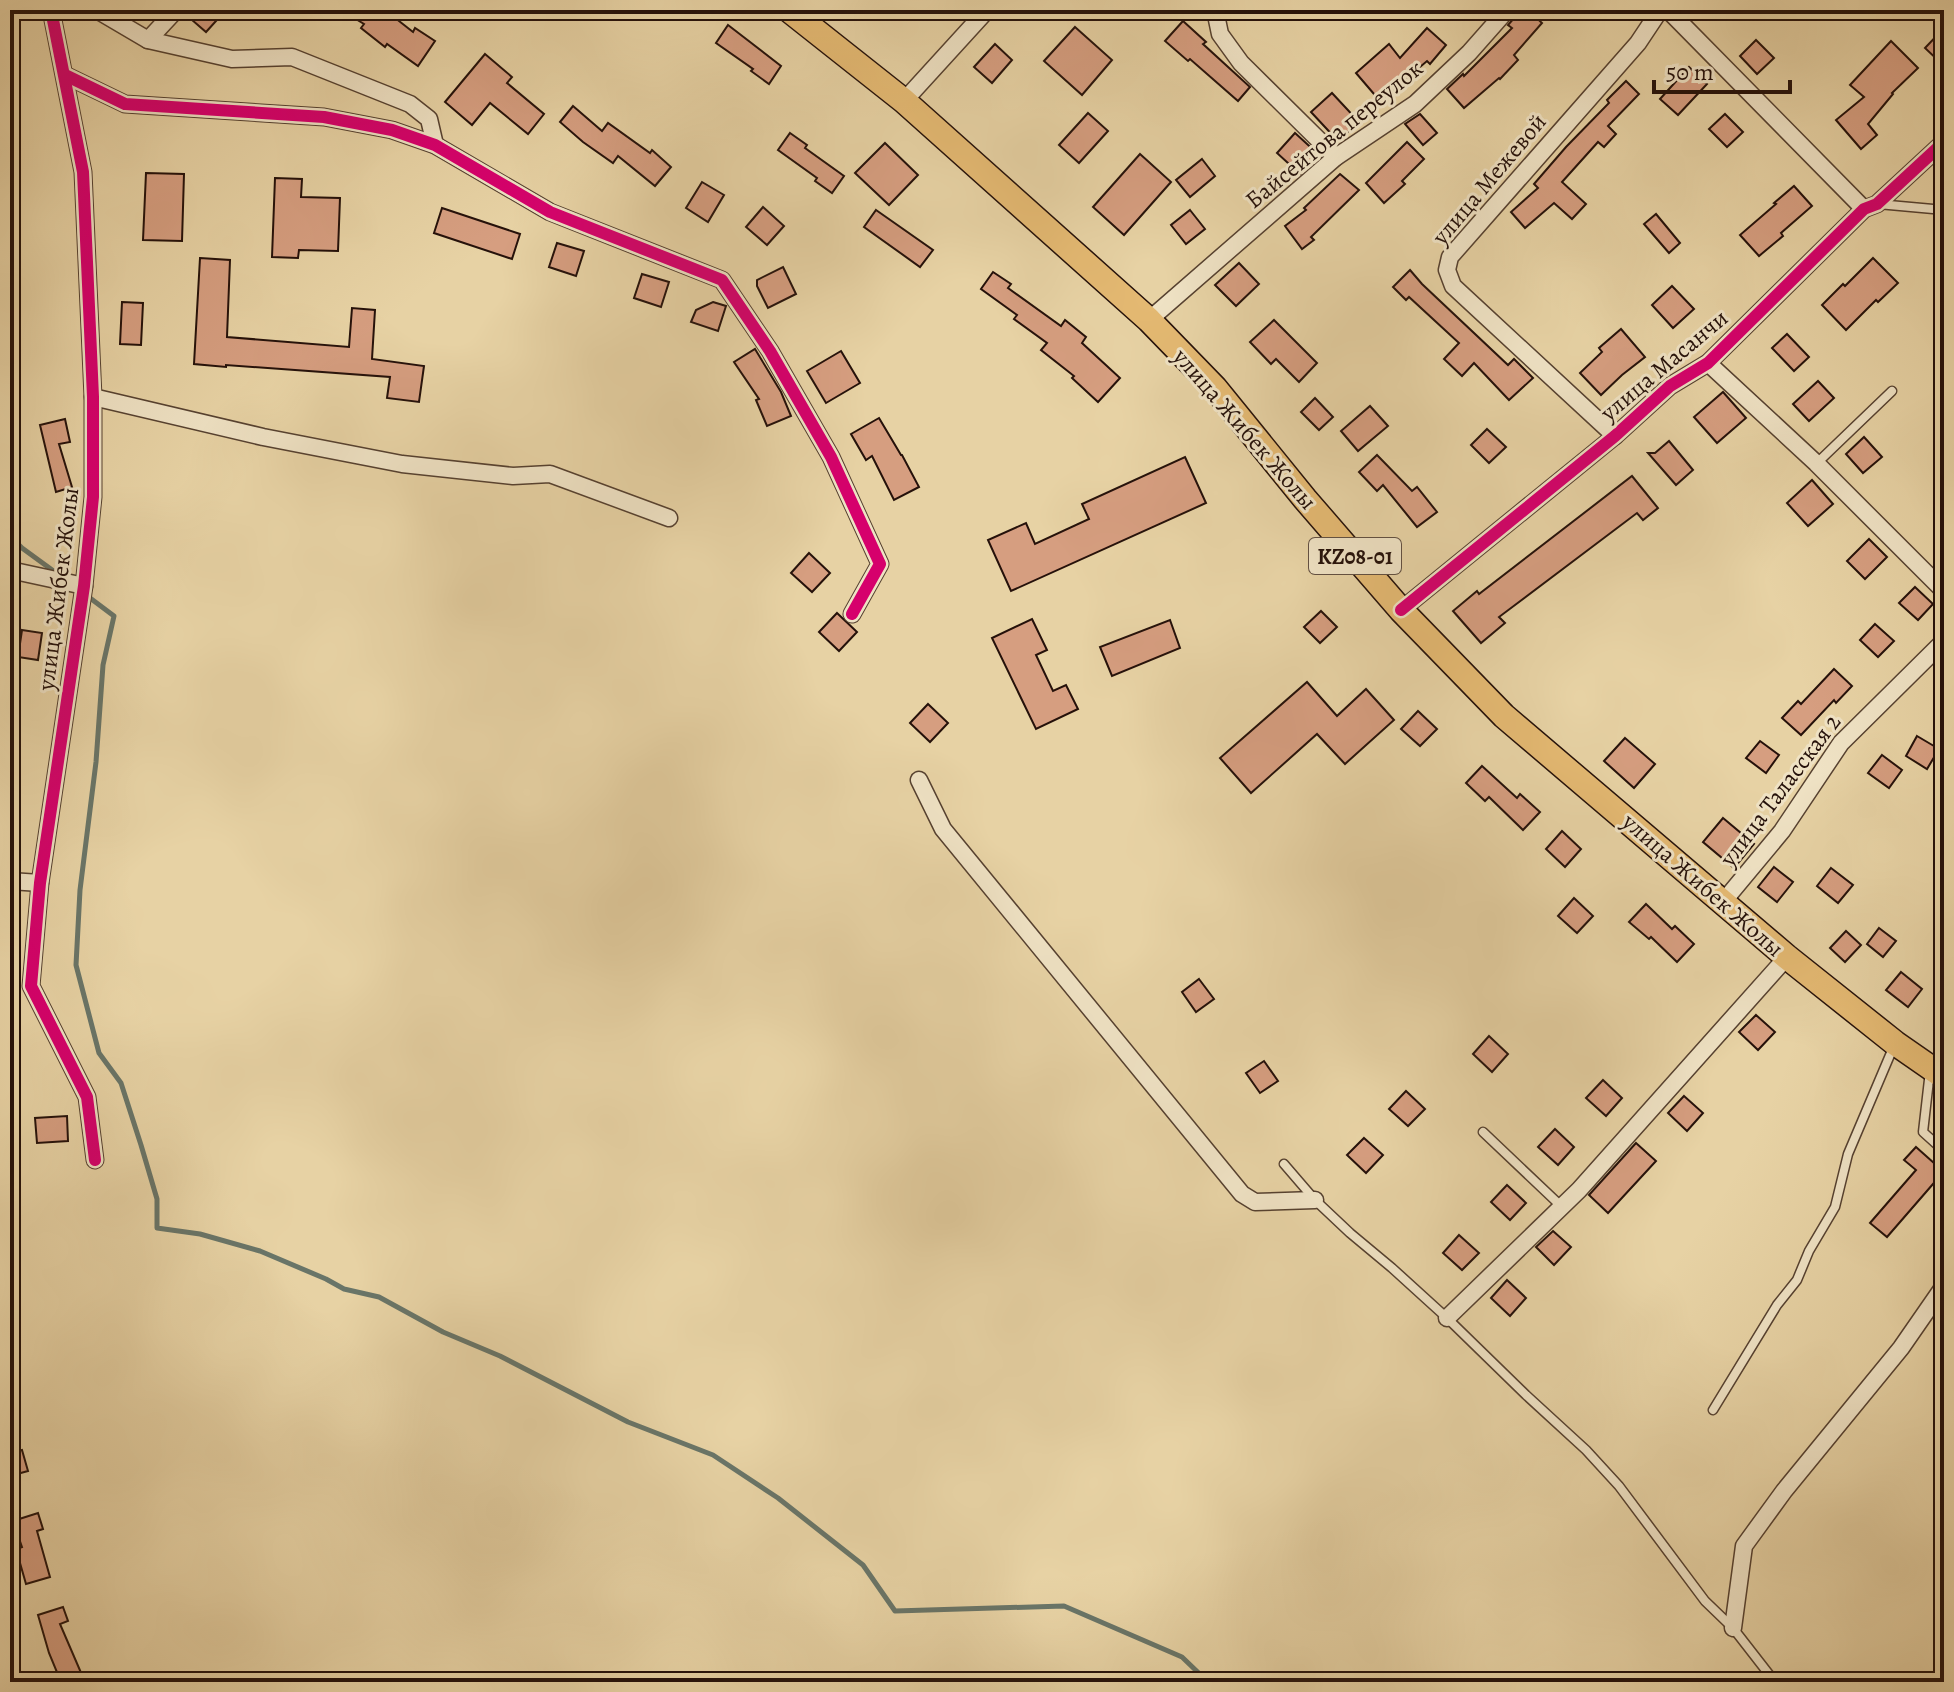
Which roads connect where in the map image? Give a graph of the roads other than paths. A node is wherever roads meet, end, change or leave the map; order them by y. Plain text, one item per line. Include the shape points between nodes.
1 (51, 10) edge
2 (97, 10) edge
3 (176, 10) edge
4 (789, 10) edge
5 (987, 10) edge
6 (1215, 10) edge
7 (1507, 10) edge
8 (1668, 11) edge
9 (148, 40) junction
10 (65, 75) junction
11 (904, 101) junction
12 (1944, 142) edge
13 (435, 145) junction
14 (1336, 157) junction
15 (1871, 206) junction
16 (1944, 210) edge
17 (1149, 320) junction
18 (1708, 363) junction
19 (1892, 391) dead end
20 (93, 397) junction
21 (1615, 436) junction
22 (1816, 463) junction
23 (669, 518) dead end
24 (10, 570) edge
25 (84, 586) junction
26 (1944, 591) edge
27 (1401, 610) junction
28 (852, 614) dead end
29 (1944, 641) edge
30 (919, 780) dead end
31 (10, 881) edge
32 (40, 883) junction
33 (1723, 902) junction
34 (1787, 957) junction
35 (1895, 1043) junction
36 (1937, 1072) edge
37 (1483, 1132) dead end
38 (1944, 1151) edge
39 (95, 1160) dead end
40 (1284, 1164) dead end
41 (1315, 1200) junction
42 (1561, 1207) junction
43 (1944, 1286) edge
44 (1447, 1318) junction
45 (1713, 1410) dead end
46 (1733, 1628) junction
47 (1775, 1682) edge

1 - 10 street, улица Жибек Жолы
2 - 9 street
3 - 9 street
4 - 11 main road, улица Жибек Жолы / KZ08-01
5 - 11 street
6 - 14 street via 1220,34 1241,63
7 - 14 street, Байсейтова переулок via 1415,104
8 - 15 street
8 - 21 street, улица Межевой via 1450,257 1447,270 1453,286
9 - 13 street via 232,59 292,57 410,104 429,119
10 - 13 street via 125,104 324,117 392,130
10 - 20 street, улица Жибек Жолы via 83,172
11 - 17 main road, улица Жибек Жолы / KZ08-01
12 - 15 street, улица Масанчи
13 - 28 street via 550,212 722,280 831,457 880,564
14 - 17 street, Байсейтова переулок
15 - 16 lane
15 - 18 street, улица Масанчи
17 - 27 main road, улица Жибек Жолы / KZ08-01 via 1215,388
18 - 21 street, улица Масанчи via 1670,386
18 - 22 street, улица Масанчи
19 - 22 lane
20 - 23 street via 402,464 513,476 550,474
20 - 25 street, улица Жибек Жолы via 93,497
21 - 27 street, улица Масанчи
22 - 26 street, улица Масанчи
24 - 25 street
25 - 32 street, улица Жибек Жолы
27 - 33 main road, улица Жибек Жолы / KZ08-01 via 1504,716
29 - 33 street, улица Таласская 2 via 1841,743 1782,831
30 - 41 street via 943,829 1242,1194 1255,1202
31 - 32 street
32 - 39 street, улица Жибек Жолы via 31,986 87,1097
33 - 34 main road, улица Жибек Жолы / KZ08-01
34 - 35 main road, улица Жибек Жолы / KZ08-01
34 - 42 street
35 - 36 main road, улица Жибек Жолы / KZ08-01
35 - 45 lane via 1848,1154 1835,1207 1797,1280
36 - 38 lane via 1923,1132
37 - 42 lane
40 - 41 lane
41 - 44 lane
42 - 44 street
43 - 46 street via 1744,1546
44 - 46 lane via 1586,1450 1705,1601
46 - 47 lane

